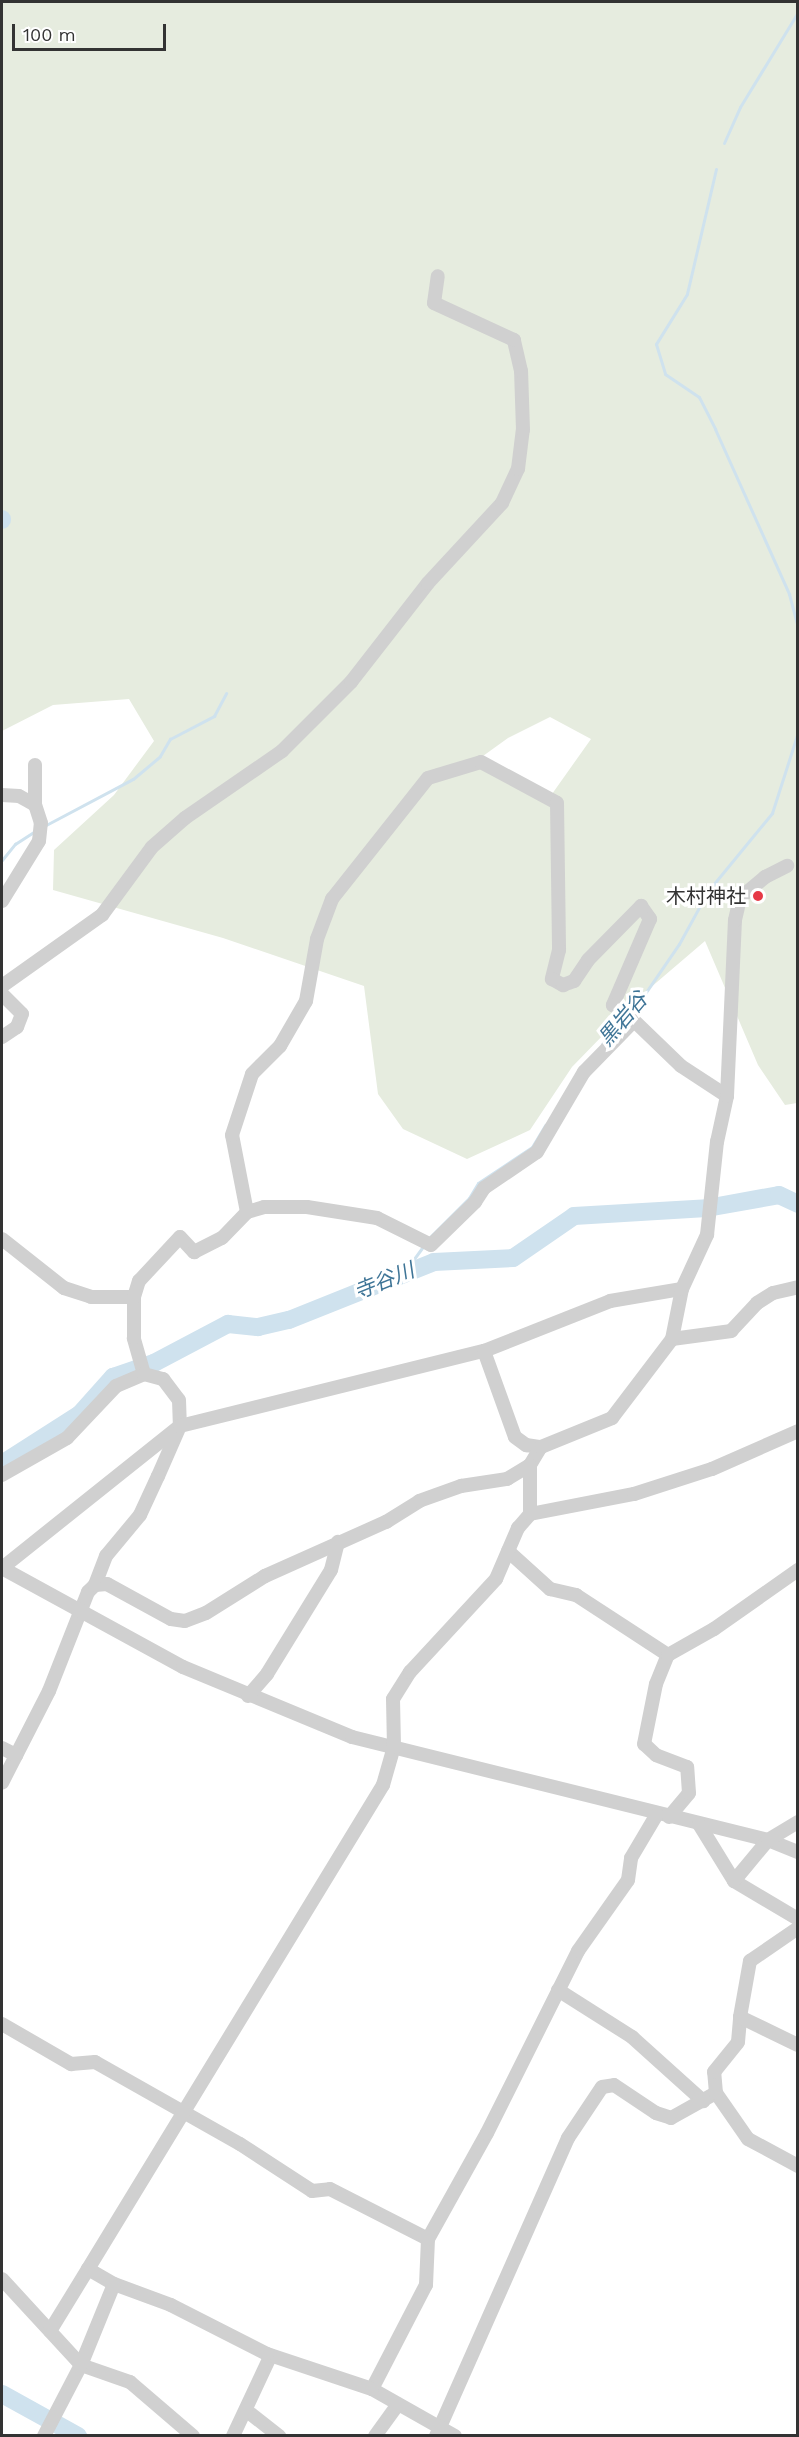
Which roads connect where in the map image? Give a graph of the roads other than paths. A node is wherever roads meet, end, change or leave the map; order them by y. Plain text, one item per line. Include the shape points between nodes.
1 (438, 276) dead end
2 (35, 765) dead end
3 (2, 795) edge
4 (35, 805) junction
5 (787, 866) dead end
6 (2, 902) edge
7 (2, 986) edge
8 (2, 994) edge
9 (630, 1019) junction
10 (2, 1037) edge
11 (727, 1096) junction
12 (247, 1212) junction
13 (2, 1239) edge
14 (798, 1287) edge
15 (682, 1289) junction
16 (134, 1297) junction
17 (672, 1339) junction
18 (484, 1351) junction
19 (142, 1367) junction
20 (180, 1426) junction
21 (798, 1431) edge
22 (541, 1447) junction
23 (530, 1465) junction
24 (2, 1475) edge
25 (530, 1514) junction
26 (338, 1542) junction
27 (508, 1551) junction
28 (2, 1568) edge
29 (798, 1570) edge
30 (95, 1585) junction
31 (80, 1614) junction
32 (668, 1655) junction
33 (248, 1696) junction
34 (394, 1747) junction
35 (2, 1748) edge
36 (16, 1755) junction
37 (2, 1783) edge
38 (663, 1816) junction
39 (798, 1822) edge
40 (699, 1824) junction
41 (768, 1840) junction
42 (798, 1851) edge
43 (734, 1881) junction
44 (798, 1919) edge
45 (798, 1929) edge
46 (558, 1990) junction
47 (740, 2017) junction
48 (2, 2024) edge
49 (798, 2045) edge
50 (716, 2093) junction
51 (703, 2101) junction
52 (183, 2114) junction
53 (798, 2166) edge
54 (428, 2239) junction
55 (88, 2269) junction
56 (2, 2279) edge
57 (114, 2284) junction
58 (50, 2331) junction
59 (271, 2355) junction
60 (81, 2365) junction
61 (372, 2389) junction
62 (398, 2404) junction
63 (247, 2411) junction
64 (439, 2431) edge
65 (46, 2432) edge
66 (194, 2436) edge
67 (233, 2436) edge
68 (279, 2436) edge
69 (375, 2436) edge
70 (455, 2436) edge

1 - 7 street via 434,303 514,340 521,371 523,430 518,469 502,503 428,584 351,682 308,727 282,751 185,818 152,847 102,915
2 - 4 street
3 - 4 street via 19,796
4 - 6 street via 40,828 34,850
5 - 11 street via 765,877 740,898 735,920
8 - 10 street via 22,1014 17,1027
9 - 11 street via 681,1066
9 - 12 street via 584,1072 537,1152 484,1188 476,1202 425,1242 377,1218 307,1207 264,1207
9 - 12 street via 613,1005 650,918 640,906 588,960 574,981 563,985 552,979 559,950 557,803 481,762 428,778 332,899 317,939 306,1001 280,1046 252,1074 232,1135
11 - 15 street via 717,1142 707,1236
12 - 16 street via 222,1238 194,1252 180,1238 139,1281
13 - 16 street via 64,1288 91,1297
14 - 17 street via 773,1293 757,1303 731,1332
15 - 17 street
15 - 18 street via 610,1301
16 - 19 street via 134,1338
17 - 22 street via 612,1418
18 - 20 street
18 - 22 street via 515,1437 526,1445
19 - 20 street via 163,1379 179,1400
19 - 24 street via 116,1386 68,1438
20 - 28 street
20 - 30 street via 140,1515 106,1556
21 - 25 street via 712,1469 634,1494
22 - 23 street
23 - 25 street
23 - 26 street via 507,1479 462,1486 419,1501 386,1522
25 - 27 street via 518,1528
26 - 30 street via 265,1576 206,1613 185,1621 171,1619 107,1584
26 - 33 street via 331,1570 272,1666
27 - 32 street via 550,1589 576,1595
27 - 34 street via 496,1579 410,1672 393,1699
28 - 31 street
29 - 32 street via 714,1629
30 - 31 street via 88,1592
31 - 33 street
31 - 36 street via 49,1691
32 - 38 street via 656,1684 644,1744 656,1755 687,1767 689,1793
33 - 34 street via 352,1737
34 - 38 street
34 - 52 street via 383,1785
35 - 36 street
36 - 37 street
38 - 40 street
38 - 46 street via 631,1858 628,1880 578,1951
39 - 41 street
40 - 41 street
40 - 43 street
41 - 42 street
41 - 43 street
43 - 44 street
45 - 47 street via 750,1961
46 - 51 street via 632,2037
46 - 54 street via 487,2133
47 - 49 street
47 - 50 street via 738,2042 714,2072
48 - 52 street via 71,2064 95,2062
50 - 51 street
50 - 53 street via 748,2139
51 - 64 street via 671,2118 656,2113 614,2085 602,2087 568,2138
52 - 54 street via 240,2144 312,2192 330,2188
52 - 55 street
54 - 61 street via 426,2285
55 - 57 street
55 - 58 street
56 - 58 street
57 - 59 street via 171,2305
57 - 60 street
58 - 60 street
59 - 61 street
59 - 63 street
60 - 65 street
60 - 66 street via 130,2382
61 - 62 street
62 - 64 street
62 - 69 street
63 - 67 street
63 - 68 street
64 - 70 street

